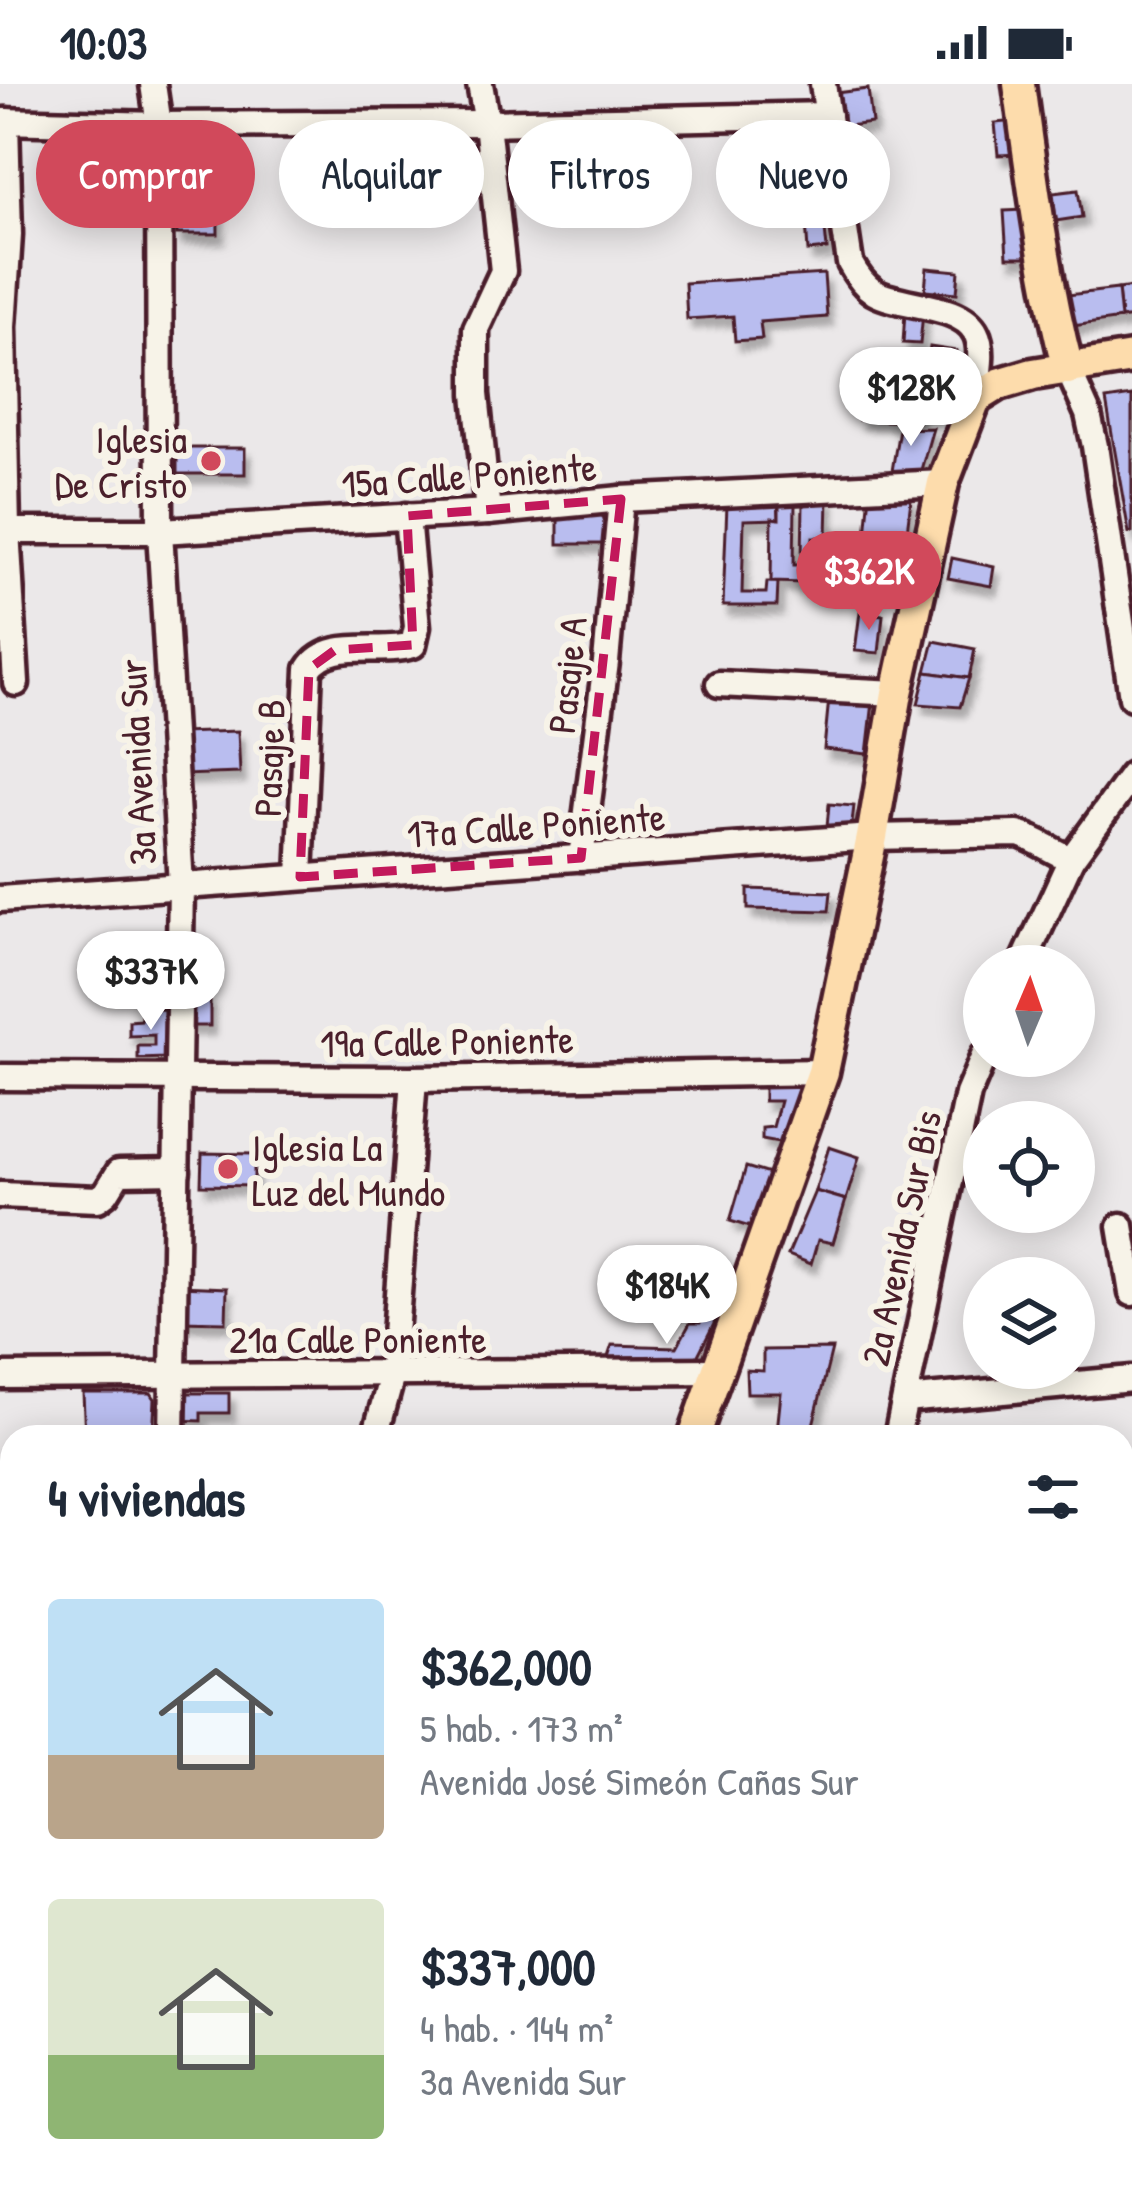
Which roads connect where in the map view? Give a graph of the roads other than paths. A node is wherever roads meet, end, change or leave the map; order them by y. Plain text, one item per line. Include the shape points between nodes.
1 (153, 84) edge
2 (480, 84) edge
3 (823, 84) edge
4 (1019, 84) edge
5 (828, 115) junction
6 (158, 120) edge
7 (3, 121) edge
8 (36, 122) edge
9 (487, 123) junction
10 (255, 124) edge
11 (159, 228) edge
12 (1132, 358) edge
13 (1069, 369) junction
14 (975, 398) junction
15 (943, 483) junction
16 (621, 500) junction
17 (488, 512) junction
18 (407, 516) junction
19 (4, 531) edge
20 (160, 531) junction
21 (16, 683) dead end
22 (719, 684) dead end
23 (897, 693) junction
24 (1132, 697) edge
25 (1132, 775) edge
26 (872, 837) junction
27 (581, 858) junction
28 (1071, 859) junction
29 (300, 877) junction
30 (181, 885) junction
31 (0, 899) edge
32 (1032, 945) edge
33 (823, 1072) junction
34 (0, 1077) edge
35 (975, 1077) edge
36 (179, 1078) junction
37 (414, 1078) junction
38 (177, 1171) junction
39 (0, 1196) edge
40 (1121, 1226) dead end
41 (1132, 1293) edge
42 (717, 1372) junction
43 (0, 1376) edge
44 (392, 1376) junction
45 (173, 1377) junction
46 (1132, 1379) edge
47 (905, 1400) junction
48 (172, 1425) edge
49 (378, 1425) edge
50 (698, 1425) edge
51 (900, 1425) edge

1 - 6 street, 3a Avenida Sur
2 - 9 street
3 - 5 street
4 - 13 main road via 1050,298
5 - 9 street
5 - 14 street via 850,263 875,293 958,316 976,333
7 - 8 street
7 - 19 street
9 - 10 street
9 - 17 street via 503,271 476,328
11 - 20 street, 3a Avenida Sur
12 - 13 main road
13 - 14 main road via 999,384
13 - 24 street via 1095,446
14 - 15 main road
15 - 16 street, 15a Calle Poniente
15 - 23 main road
16 - 17 street, 15a Calle Poniente
16 - 27 street, Pasaje A
17 - 18 street, 15a Calle Poniente
18 - 20 street, 15a Calle Poniente
18 - 29 street, Pasaje B via 413,645 334,650 309,669
19 - 20 street, 15a Calle Poniente
19 - 21 street
20 - 30 street, 3a Avenida Sur
22 - 23 street
23 - 26 main road
25 - 28 street
26 - 27 street, 17a Calle Poniente
26 - 28 street, 17a Calle Poniente via 1018,834
26 - 33 main road
27 - 29 street, 17a Calle Poniente
28 - 32 street
29 - 30 street, 17a Calle Poniente
30 - 31 street, 17a Calle Poniente
30 - 36 street, 3a Avenida Sur
33 - 37 street, 19a Calle Poniente
33 - 42 main road
34 - 36 street, 19a Calle Poniente
35 - 47 street, 2a Avenida Sur Bis
36 - 37 street, 19a Calle Poniente
36 - 38 street, 3a Avenida Sur
37 - 44 street
38 - 39 street via 119,1172 98,1199
38 - 45 street, 3a Avenida Sur
40 - 41 street
42 - 44 street, 21a Calle Poniente
42 - 50 main road
43 - 45 street, 21a Calle Poniente
44 - 45 street, 21a Calle Poniente
44 - 49 street
45 - 48 street, 3a Avenida Sur
46 - 47 street
47 - 51 street, 2a Avenida Sur Bis

